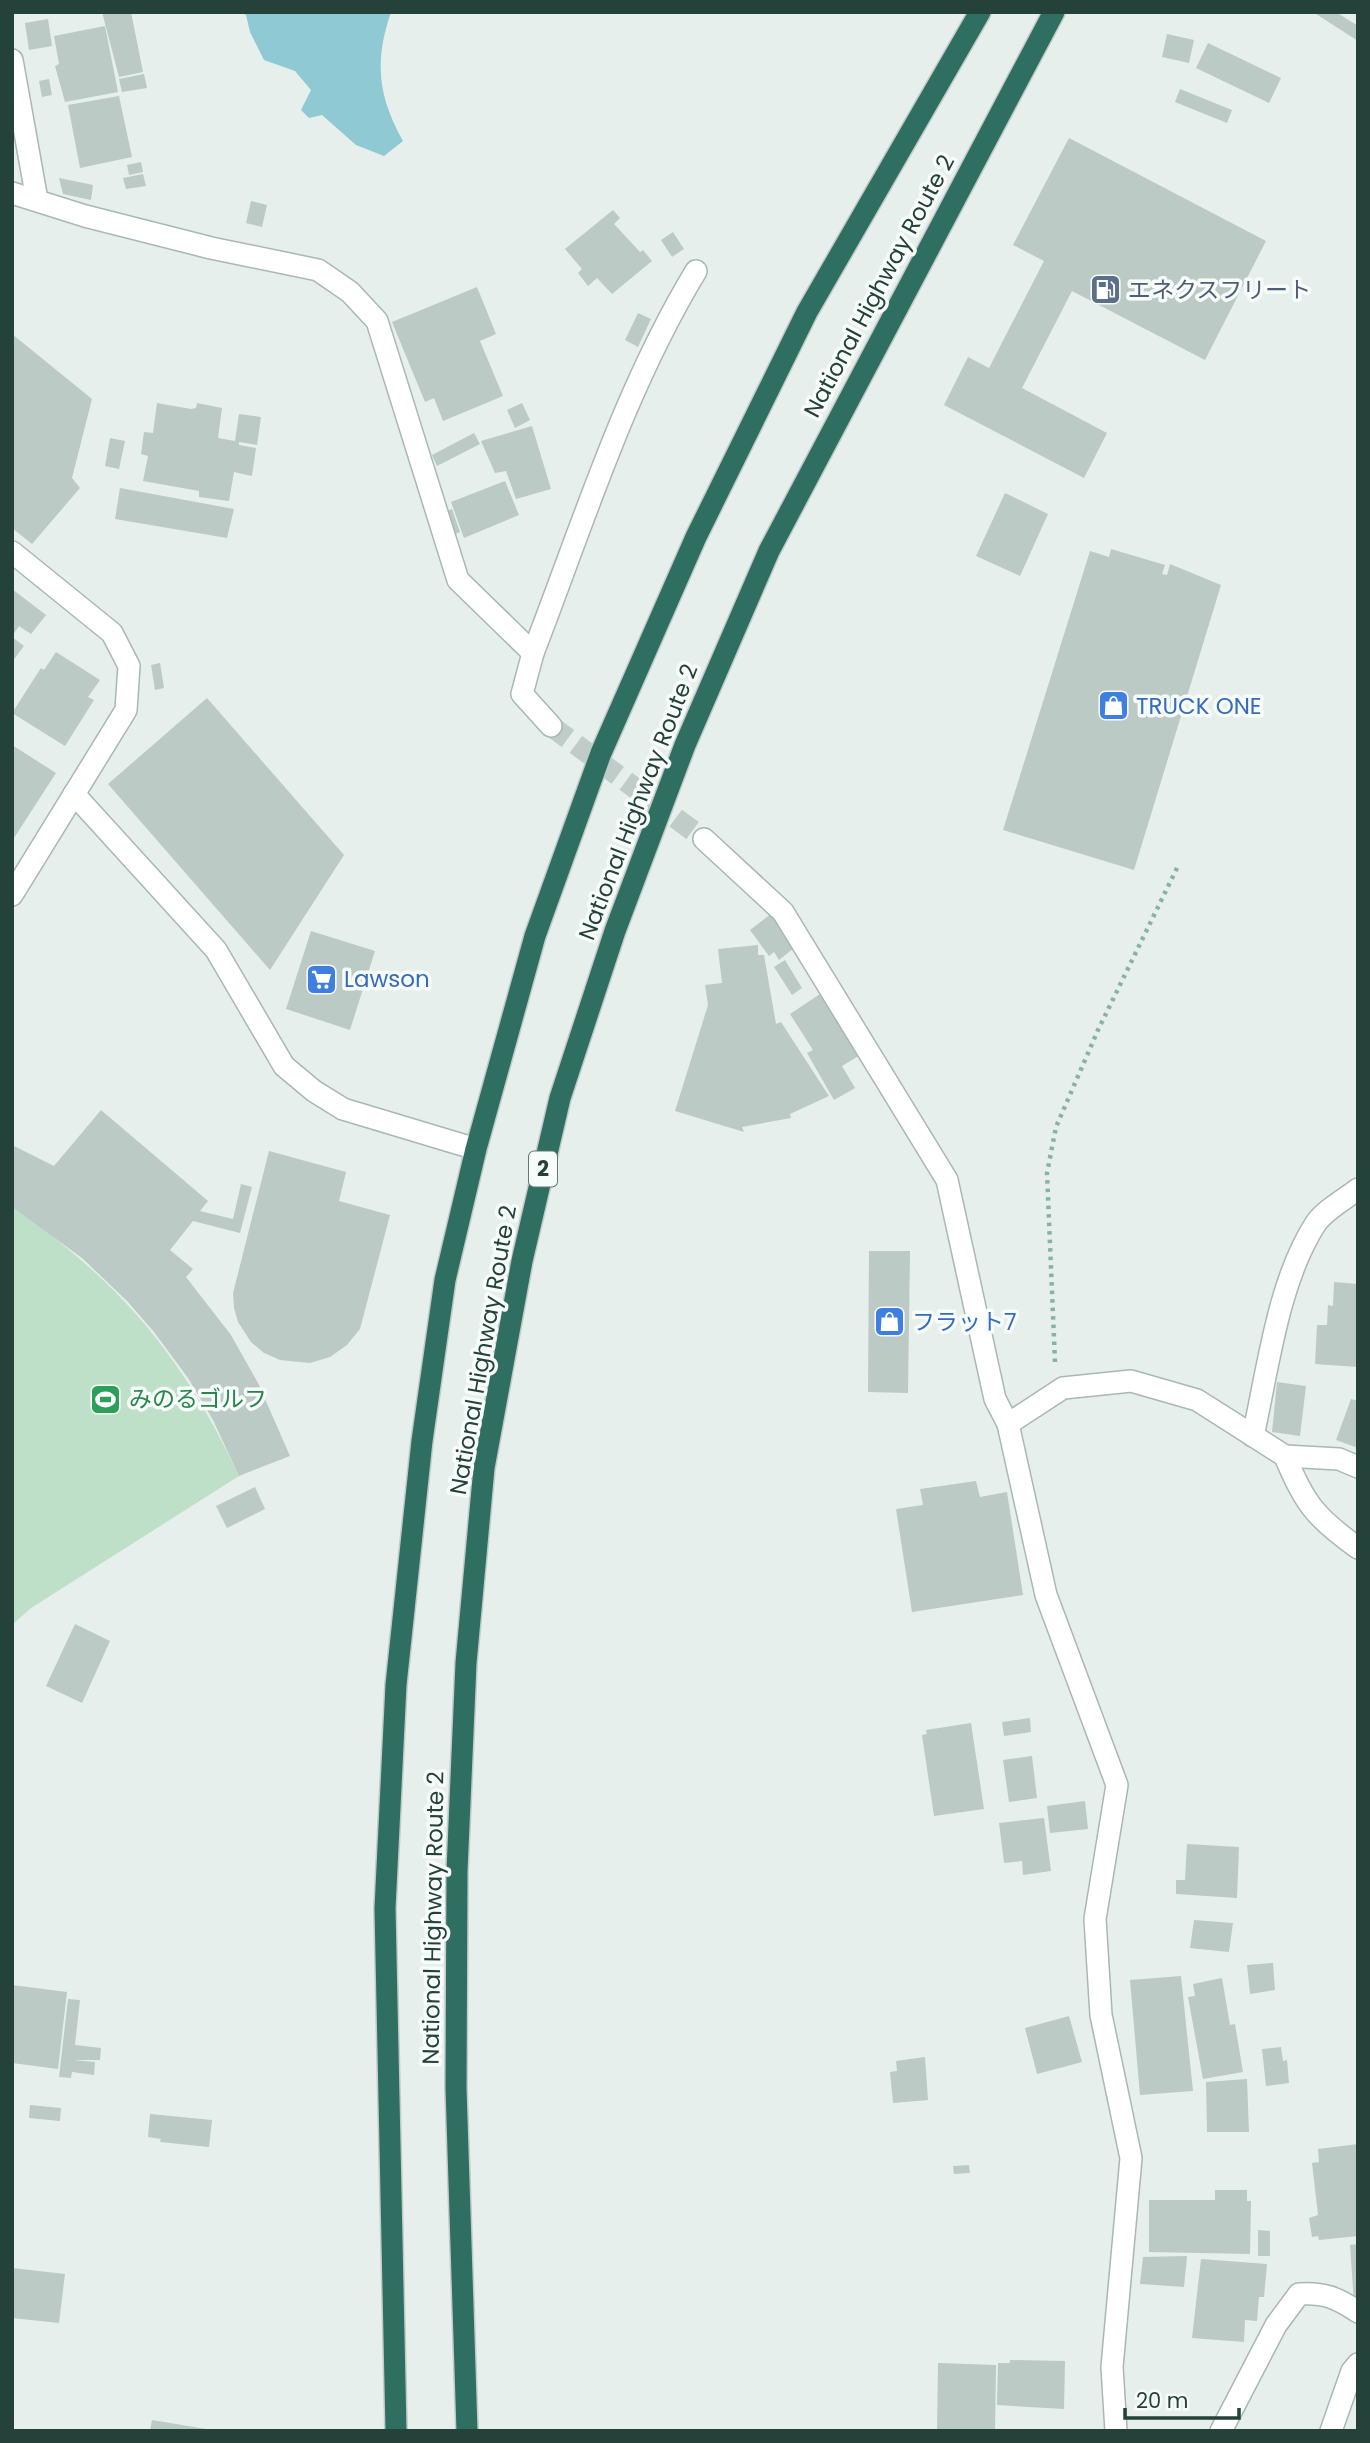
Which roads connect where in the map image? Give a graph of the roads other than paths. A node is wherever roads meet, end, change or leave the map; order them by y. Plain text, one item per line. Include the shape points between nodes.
1 (980, 12) edge
2 (1054, 12) edge
3 (12, 60) edge
4 (12, 193) edge
5 (37, 200) junction
6 (696, 271) dead end
7 (12, 552) edge
8 (533, 653) junction
9 (551, 726) tunnel mouth
10 (74, 794) junction
11 (704, 839) tunnel mouth
12 (12, 895) edge
13 (476, 1149) junction
14 (1358, 1189) edge
15 (1008, 1424) junction
16 (1253, 1436) junction
17 (1285, 1457) junction
18 (1358, 1467) edge
19 (1358, 1548) edge
20 (1358, 2312) edge
21 (1358, 2364) edge
22 (396, 2431) edge
23 (467, 2431) edge
24 (1116, 2431) edge
25 (1221, 2431) edge
26 (1331, 2431) edge

1 - 13 highway, National Highway Route 2 via 807,312 690,550 601,753 535,936
2 - 23 highway, National Highway Route 2 / 2 via 769,551 685,744 615,931 560,1097 522,1261 484,1468 466,1663 457,1871 456,2088
3 - 5 street
4 - 5 street
5 - 8 street via 211,248 318,270 350,292 377,321 458,580
6 - 8 street via 635,386
7 - 10 street via 112,633 129,666 126,710
8 - 9 street via 522,694
10 - 12 street
10 - 13 street via 216,950 284,1066 343,1109
11 - 15 street via 783,912 947,1180 995,1399
13 - 22 highway, National Highway Route 2 via 445,1280 396,1685 385,1908
14 - 16 street via 1317,1221 1297,1261
15 - 16 street via 1063,1388 1131,1381 1197,1400
15 - 24 street via 1046,1595 1116,1785 1095,1919 1101,2015 1131,2158 1112,2367
16 - 17 street
17 - 18 street via 1339,1459
17 - 19 street via 1301,1496 1327,1526
20 - 25 street via 1321,2292 1298,2294 1276,2325
21 - 26 street

